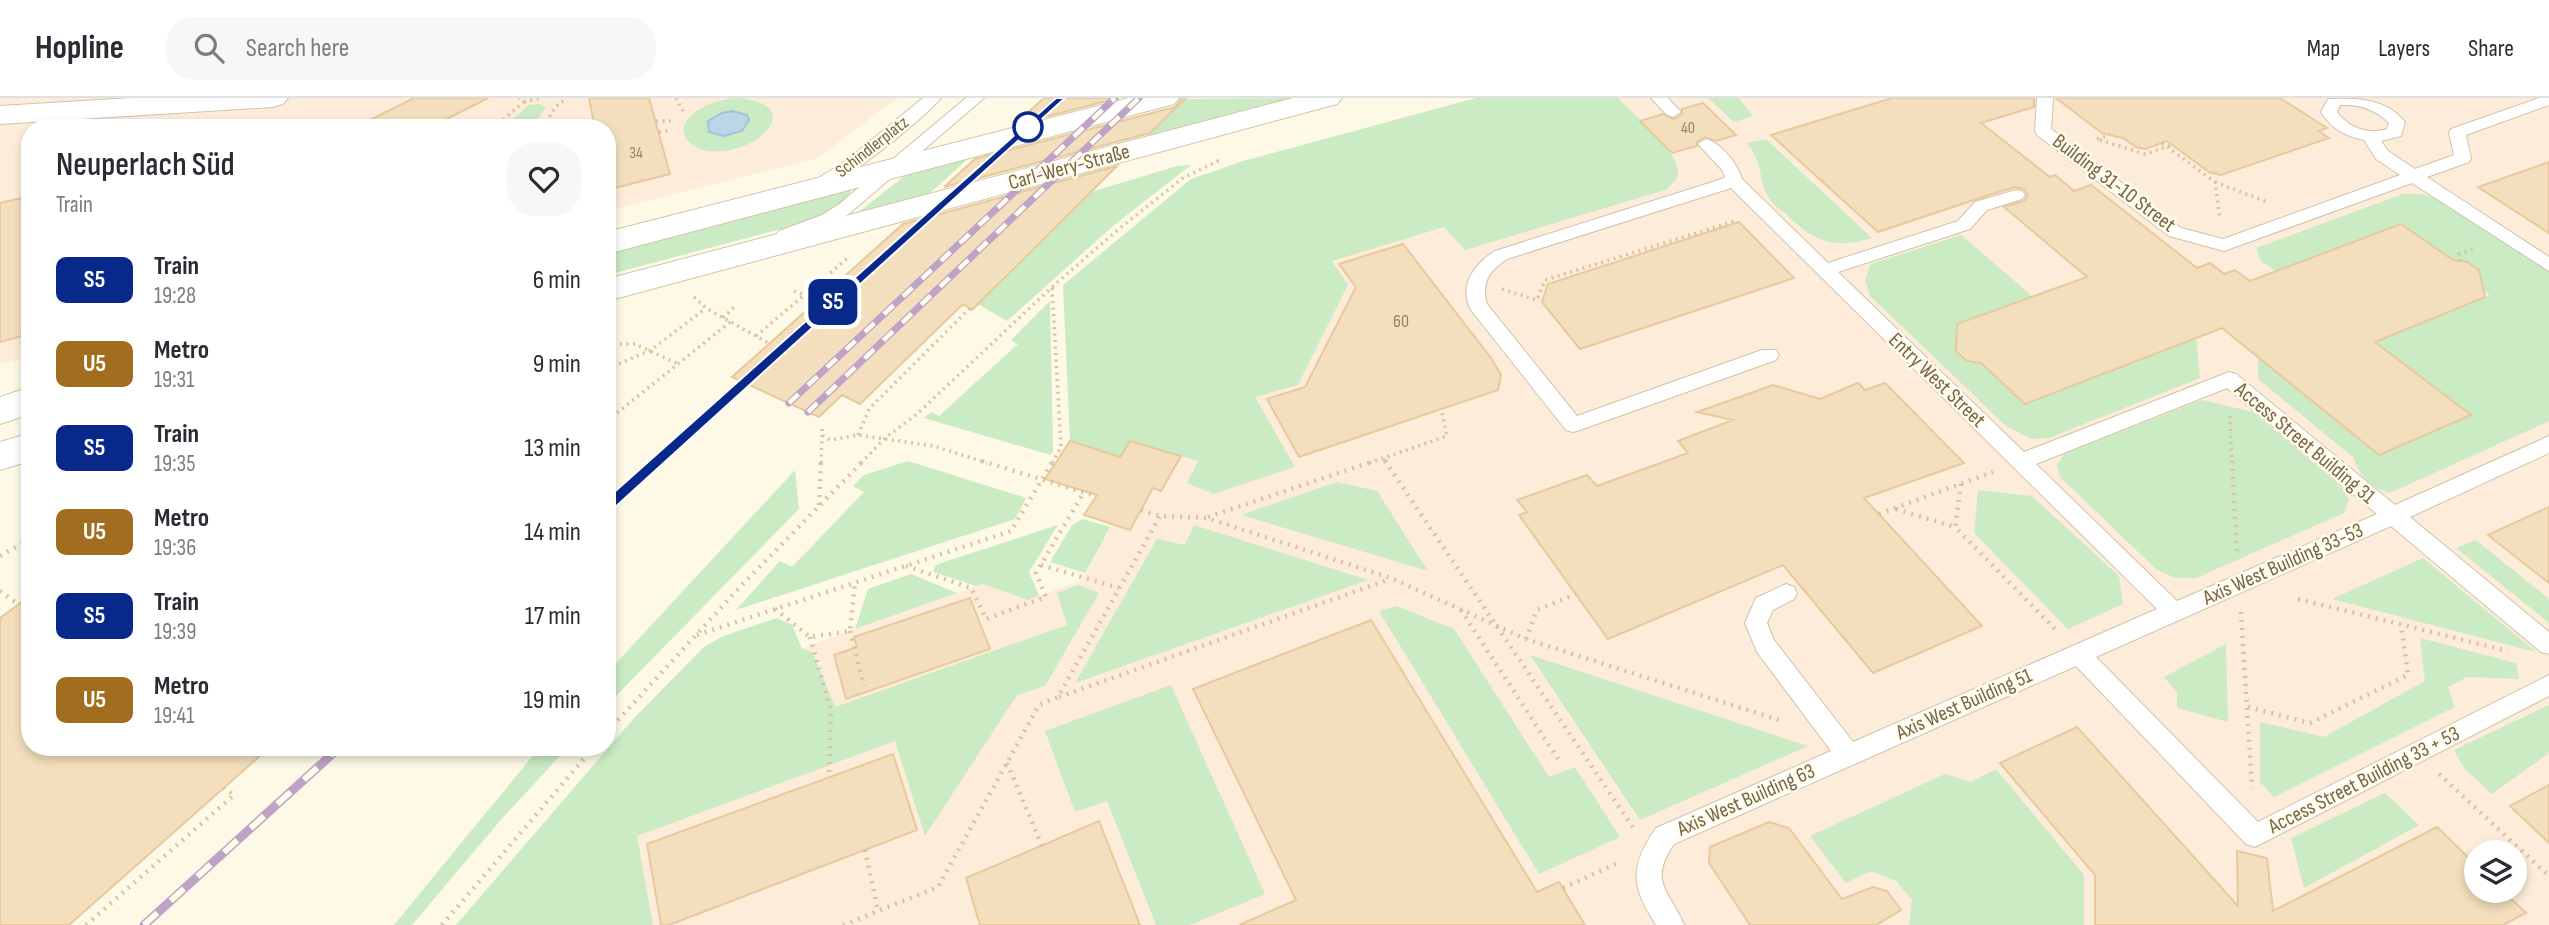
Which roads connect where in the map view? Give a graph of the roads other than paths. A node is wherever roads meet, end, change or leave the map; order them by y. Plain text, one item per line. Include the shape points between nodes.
1 (273, 98) edge
2 (933, 98) edge
3 (976, 98) edge
4 (1164, 98) edge
5 (1327, 98) edge
6 (1659, 98) edge
7 (2045, 98) edge
8 (2547, 103) edge
9 (1673, 112) dead end
10 (0, 116) edge
11 (2370, 136) dead end
12 (1706, 144) dead end
13 (894, 167) junction
14 (2415, 176) junction
15 (1734, 181) junction
16 (809, 190) junction
17 (2016, 195) dead end
18 (616, 241) edge
19 (770, 246) junction
20 (2549, 265) edge
21 (1825, 270) junction
22 (616, 288) edge
23 (1769, 355) dead end
24 (21, 403) edge
25 (0, 411) edge
26 (2549, 444) edge
27 (21, 449) edge
28 (0, 456) edge
29 (2020, 461) junction
30 (2392, 516) junction
31 (1786, 593) dead end
32 (2174, 612) junction
33 (2549, 645) edge
34 (2079, 654) junction
35 (2549, 685) edge
36 (1842, 747) junction
37 (1671, 925) edge

1 - 10 main road
2 - 16 lane, Schindlerplatz via 853,164
3 - 13 lane, Schindlerplatz
4 - 13 main road, Carl-Wery-Straße
5 - 19 main road, Carl-Wery-Straße
6 - 9 lane
7 - 14 lane, Building 31-10 Street via 2042,131 2175,232 2224,244
8 - 14 lane via 2457,133 2463,158
11 - 14 lane via 2382,155
12 - 15 lane, Entry West Street via 1731,169
13 - 16 main road, Carl-Wery-Straße
13 - 19 lane, Schindlerplatz via 828,219 780,237
14 - 20 lane
15 - 21 lane, Entry West Street
15 - 23 lane via 1501,255 1485,265 1474,292 1478,306 1573,425
16 - 18 main road, Carl-Wery-Straße
17 - 21 lane via 1981,206 1964,225
19 - 22 main road, Carl-Wery-Straße
21 - 29 lane, Entry West Street
24 - 25 main road
26 - 30 lane, Axis West Building 33-53
27 - 28 main road
29 - 30 lane, Access Street Building 31 via 2229,379
29 - 32 lane, Entry West Street
30 - 32 lane, Axis West Building 33-53
30 - 33 lane
31 - 36 lane via 1764,604 1756,623 1765,645
32 - 34 lane, Axis West Building 33-53
34 - 35 lane, Access Street Building 33 + 53 via 2255,836
34 - 36 lane, Axis West Building 51
36 - 37 lane, Axis West Building 63 via 1665,836 1651,855 1647,878

